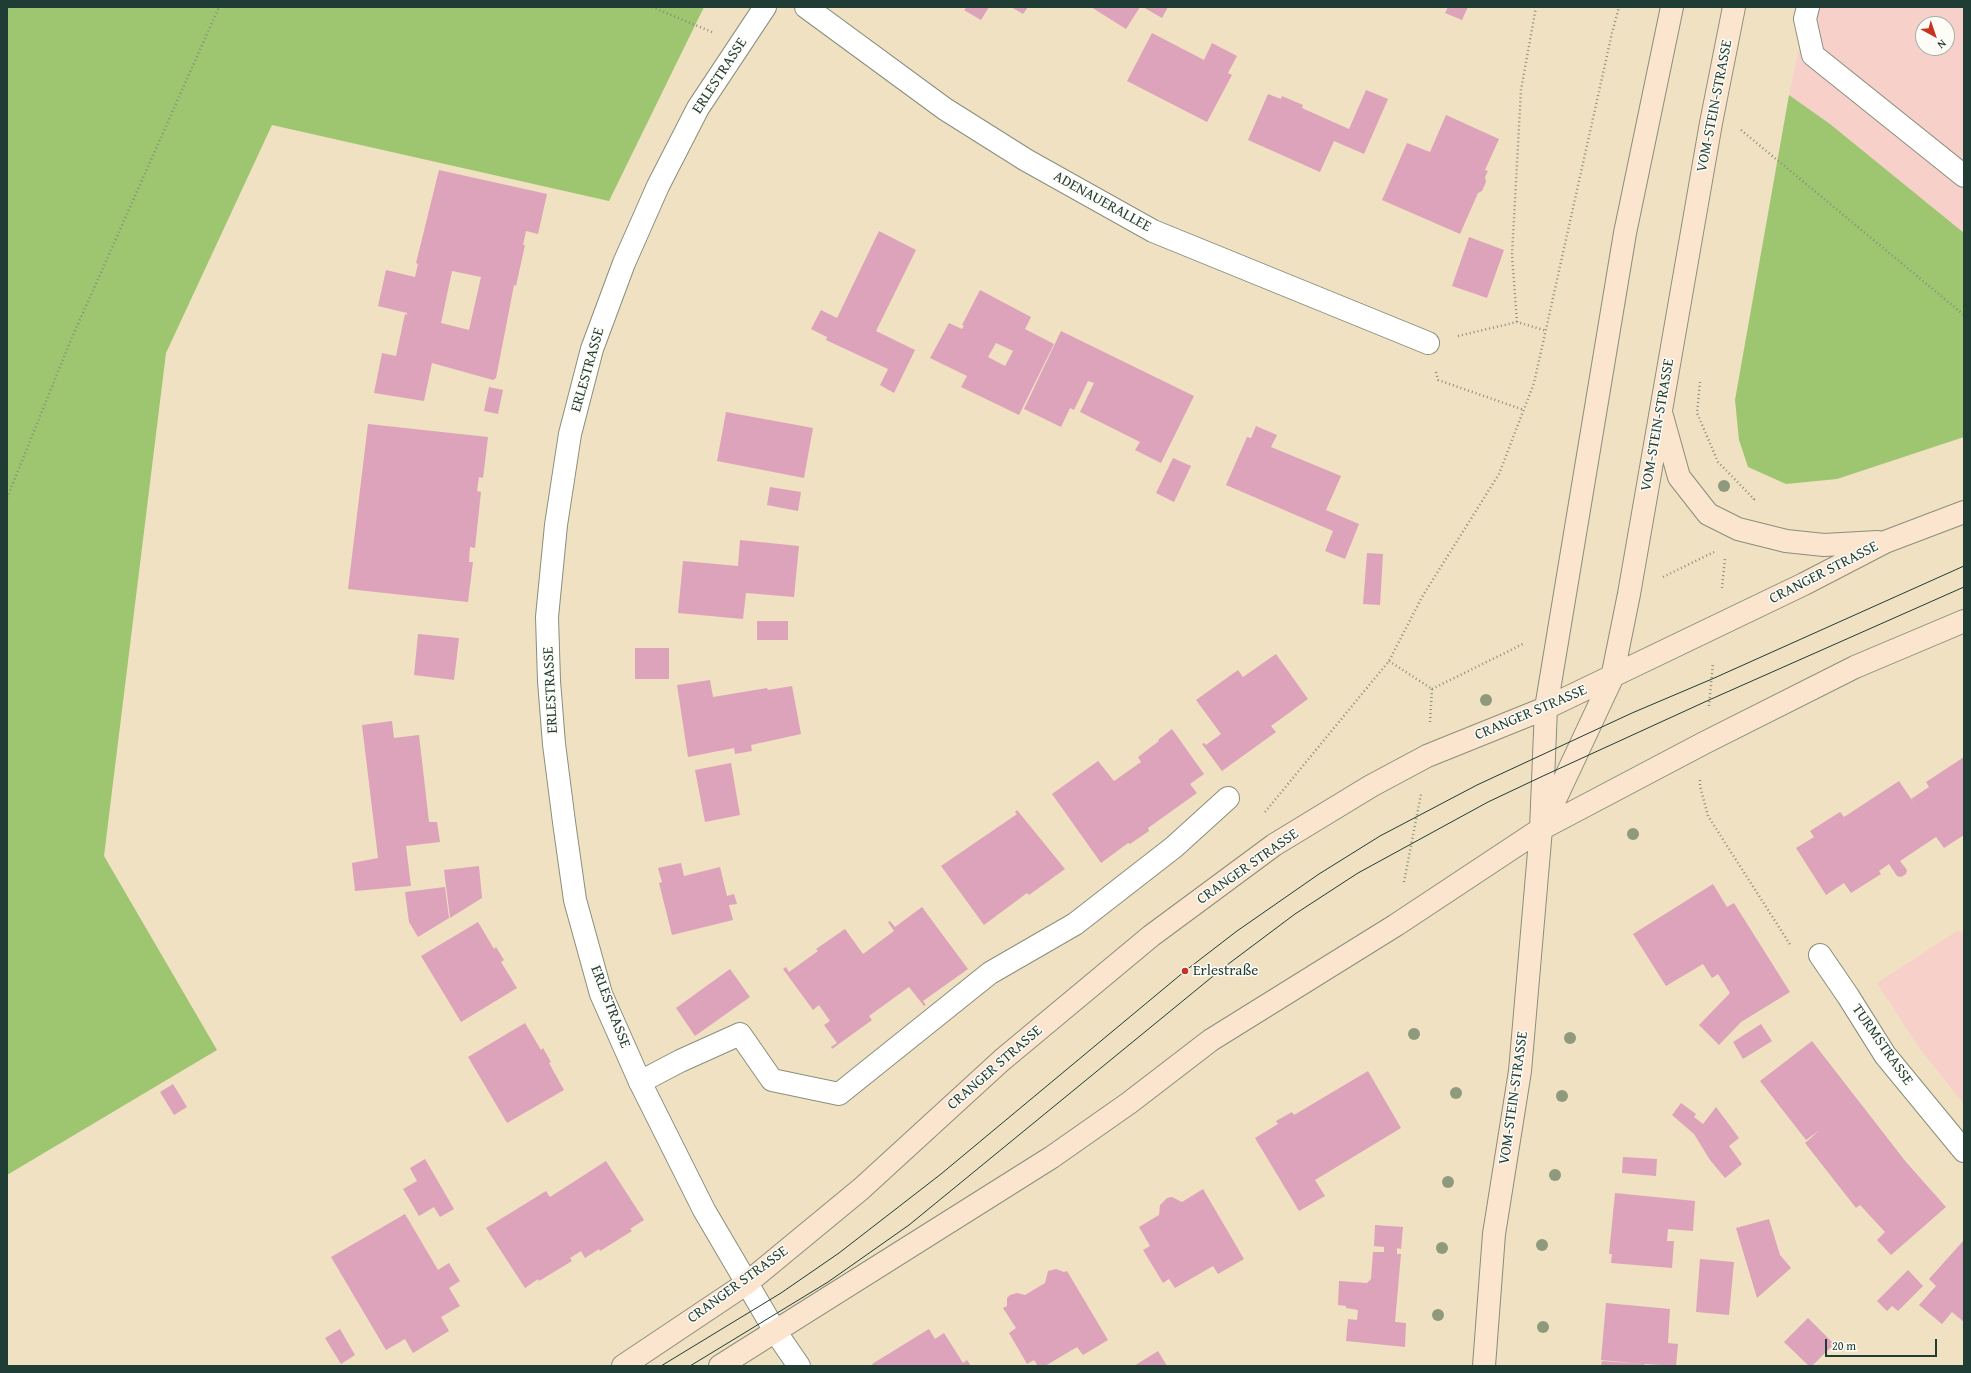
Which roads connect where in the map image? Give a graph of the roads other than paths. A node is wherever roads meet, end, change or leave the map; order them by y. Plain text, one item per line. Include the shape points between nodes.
1 (765, 7) edge
2 (806, 7) edge
3 (1672, 7) edge
4 (1734, 7) edge
5 (1808, 7) edge
6 (1964, 176) edge
7 (1428, 343) road end
8 (1660, 410) junction
9 (1964, 512) edge
10 (1885, 542) junction
11 (1964, 621) edge
12 (1612, 678) junction
13 (1546, 708) junction
14 (1228, 798) dead end
15 (1541, 829) junction
16 (1820, 955) road end
17 (640, 1082) junction
18 (1964, 1151) edge
19 (747, 1283) junction
20 (775, 1331) junction
21 (623, 1366) edge
22 (720, 1366) edge
23 (799, 1366) edge
24 (1484, 1366) edge

1 - 17 street, ERLESTRASSE via 698,108 633,242 592,349 570,434 556,525 547,617 549,681 554,744 575,900 601,994
2 - 7 street, ADENAUERALLEE via 945,109 1026,160 1154,231
3 - 13 main road, VOM-STEIN-STRASSE via 1625,233
4 - 8 main road, VOM-STEIN-STRASSE
5 - 6 street via 1805,19 1813,56
8 - 10 main road via 1679,476 1708,514 1738,529 1786,541 1824,545
8 - 12 main road, VOM-STEIN-STRASSE
9 - 10 main road, CRANGER STRASSE
10 - 12 main road, CRANGER STRASSE
11 - 15 main road via 1855,668 1704,743
12 - 13 main road, CRANGER STRASSE
12 - 15 main road, VOM-STEIN-STRASSE
13 - 15 main road, VOM-STEIN-STRASSE
13 - 19 main road, CRANGER STRASSE via 1427,756 1371,786 1274,845 1151,936 1002,1060 860,1189
14 - 17 street via 1174,847 1075,924 990,973 839,1094 772,1080 740,1034
15 - 20 main road via 1396,925 1211,1040 1129,1103 1052,1157
15 - 24 main road, VOM-STEIN-STRASSE via 1520,1071 1494,1234
16 - 18 street, TURMSTRASSE via 1885,1055
17 - 19 street, ERLESTRASSE via 704,1210
19 - 20 street, ERLESTRASSE
19 - 21 main road, CRANGER STRASSE
20 - 22 main road
20 - 23 street, ERLESTRASSE

